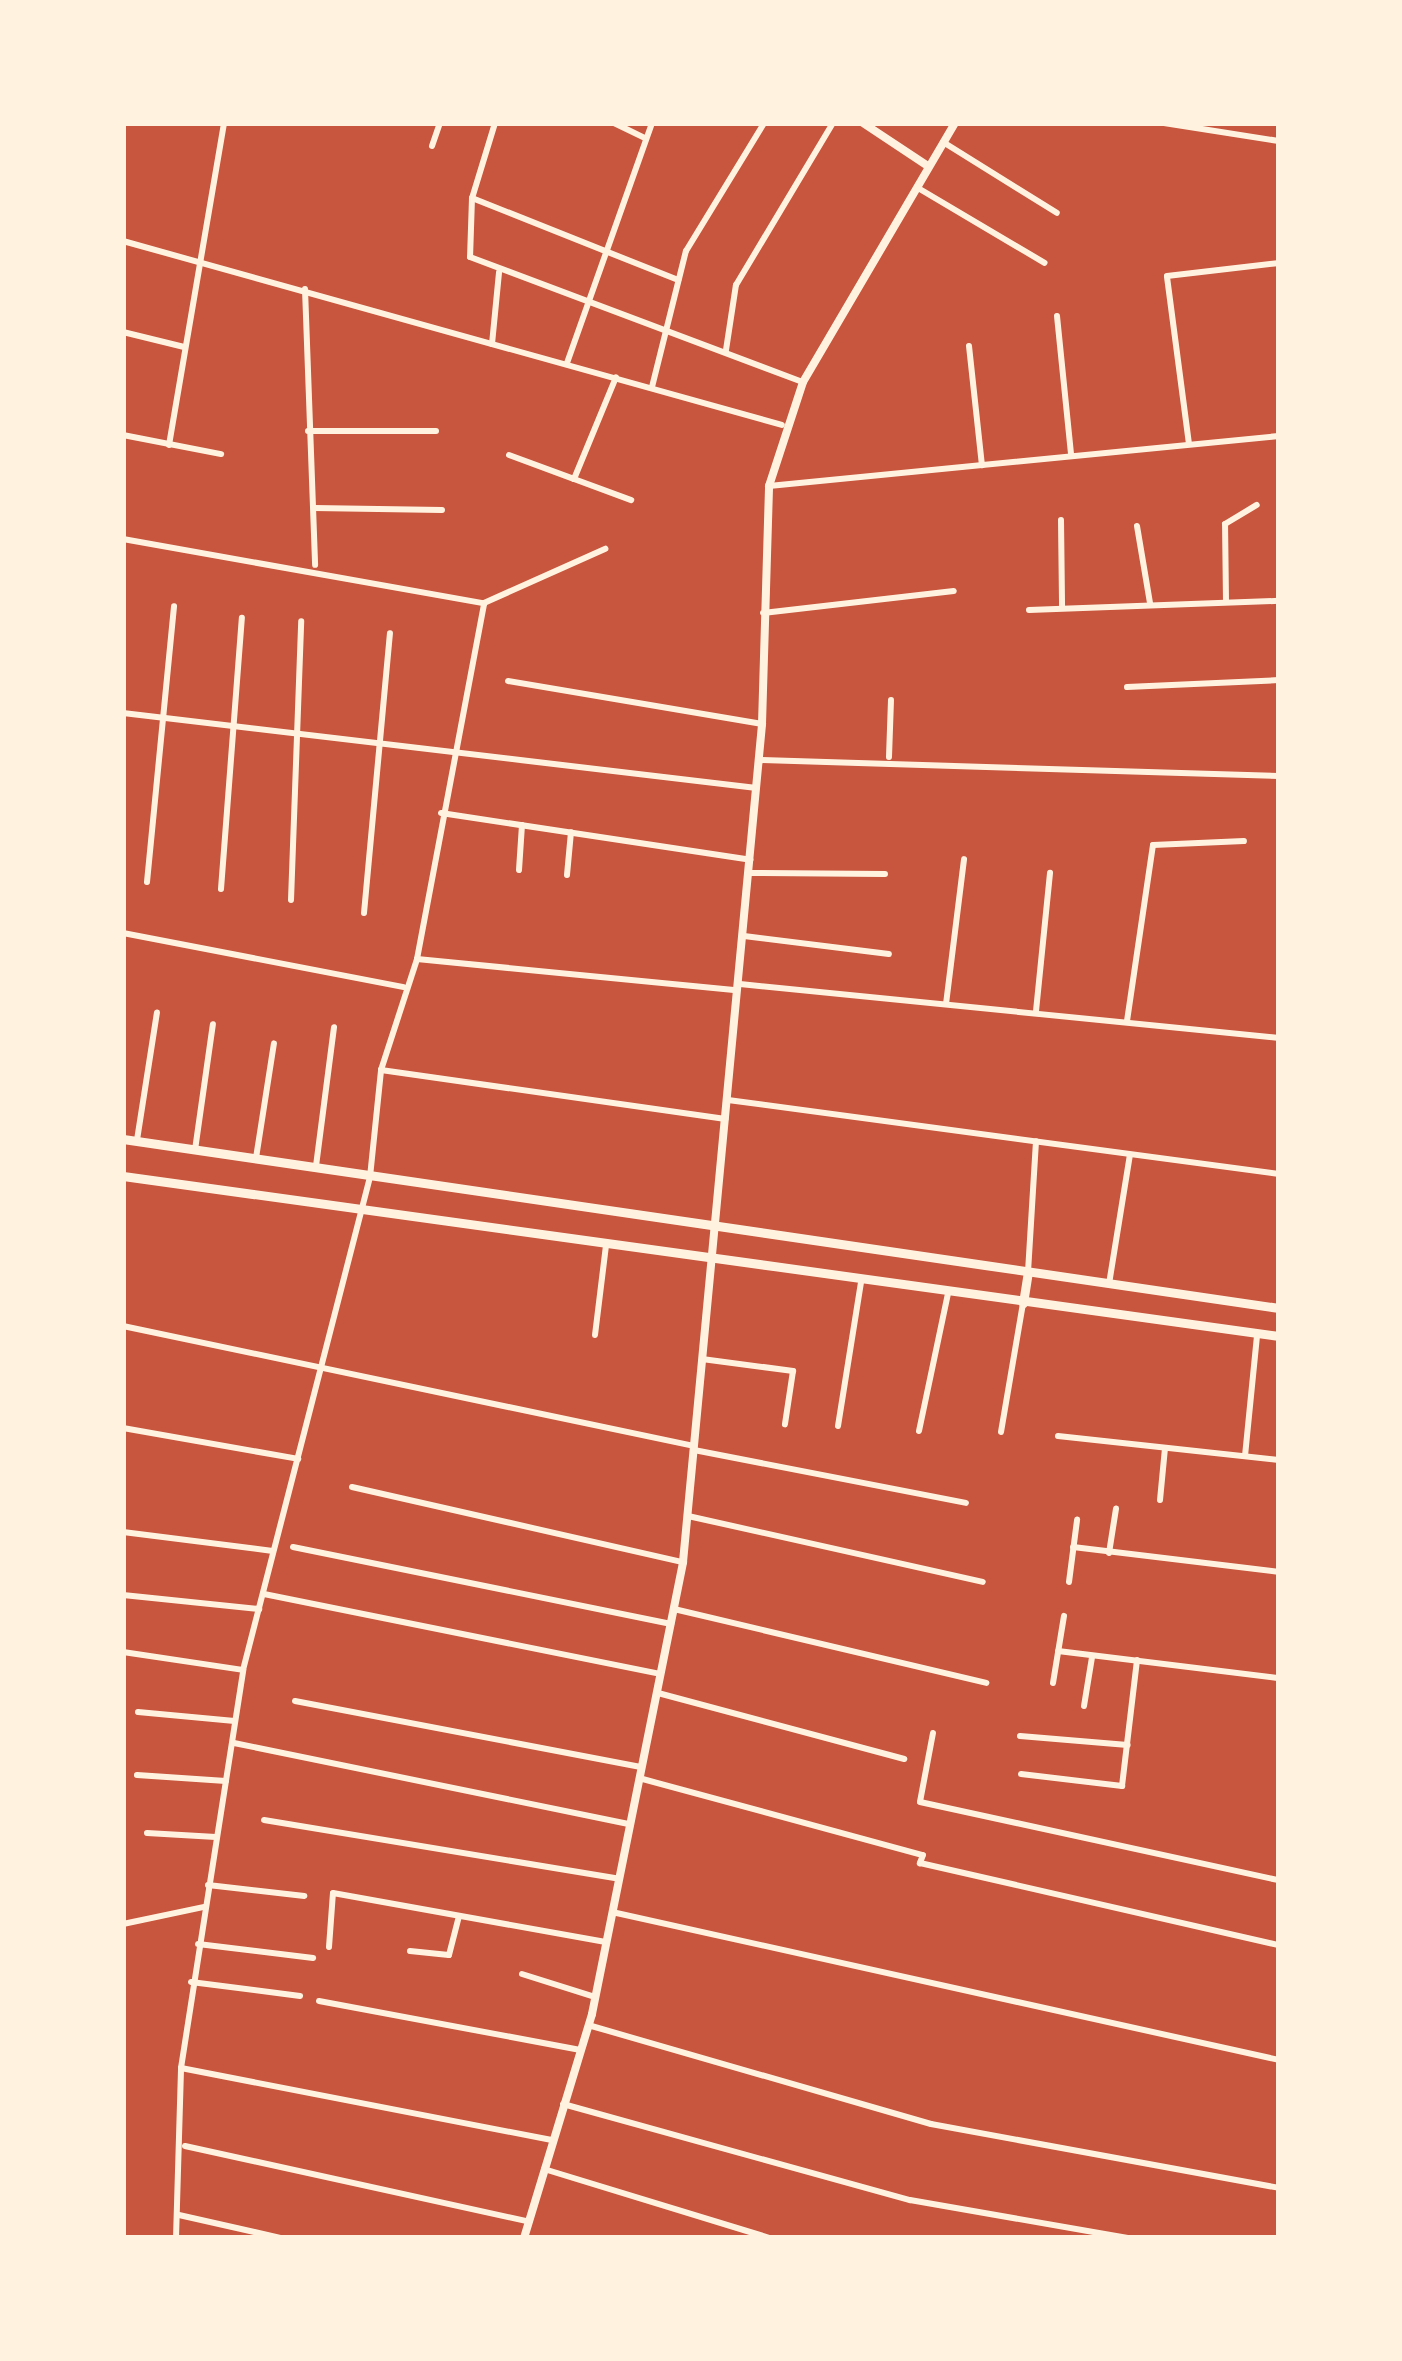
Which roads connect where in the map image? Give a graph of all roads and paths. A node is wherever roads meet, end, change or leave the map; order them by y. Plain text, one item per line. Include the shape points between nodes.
1 (224, 123) edge
2 (440, 123) edge
3 (495, 123) edge
4 (614, 123) edge
5 (652, 123) edge
6 (764, 123) edge
7 (833, 123) edge
8 (863, 123) edge
9 (955, 123) edge
10 (1164, 123) edge
11 (645, 138) junction
12 (1279, 141) edge
13 (943, 142) junction
14 (432, 146) dead end
15 (928, 166) junction
16 (915, 187) junction
17 (472, 198) junction
18 (1057, 213) dead end
19 (123, 241) edge
20 (603, 249) junction
21 (201, 261) junction
22 (1045, 263) dead end
23 (1279, 263) edge
24 (499, 272) junction
25 (677, 280) junction
26 (305, 289) junction
27 (586, 302) junction
28 (1057, 316) dead end
29 (662, 326) junction
30 (123, 332) edge
31 (492, 344) junction
32 (969, 346) dead end
33 (184, 347) junction
34 (725, 351) junction
35 (566, 364) junction
36 (616, 377) junction
37 (803, 382) junction
38 (652, 387) junction
39 (782, 425) junction
40 (308, 431) junction
41 (436, 431) dead end
42 (123, 435) edge
43 (1279, 436) edge
44 (1189, 444) junction
45 (169, 445) junction
46 (221, 454) dead end
47 (1071, 454) junction
48 (509, 455) dead end
49 (982, 465) junction
50 (574, 479) junction
51 (769, 486) junction
52 (631, 500) dead end
53 (1257, 506) dead end
54 (312, 508) junction
55 (442, 510) dead end
56 (1061, 520) dead end
57 (1136, 526) dead end
58 (123, 539) edge
59 (605, 549) dead end
60 (315, 565) junction
61 (953, 591) dead end
62 (1279, 601) edge
63 (1226, 602) junction
64 (484, 603) junction
65 (1150, 603) junction
66 (174, 606) dead end
67 (1062, 606) junction
68 (1029, 610) dead end
69 (763, 613) junction
70 (242, 618) dead end
71 (302, 621) dead end
72 (390, 634) dead end
73 (1279, 680) edge
74 (508, 681) dead end
75 (1127, 687) dead end
76 (892, 700) dead end
77 (123, 713) edge
78 (162, 718) junction
79 (762, 724) junction
80 (232, 728) junction
81 (304, 737) junction
82 (377, 746) junction
83 (447, 753) junction
84 (889, 758) junction
85 (759, 760) junction
86 (1279, 776) edge
87 (757, 788) junction
88 (441, 814) junction
89 (522, 825) junction
90 (571, 832) junction
91 (1244, 842) dead end
92 (750, 860) junction
93 (964, 860) dead end
94 (519, 870) dead end
95 (749, 873) junction
96 (1050, 873) dead end
97 (886, 874) dead end
98 (567, 875) dead end
99 (147, 881) dead end
100 (221, 889) dead end
101 (291, 900) dead end
102 (364, 913) dead end
103 (123, 933) edge
104 (744, 936) junction
105 (889, 954) dead end
106 (417, 959) junction
107 (404, 987) junction
108 (740, 987) junction
109 (946, 1004) junction
110 (1036, 1012) junction
111 (157, 1013) dead end
112 (1127, 1021) junction
113 (213, 1024) dead end
114 (334, 1027) dead end
115 (1279, 1038) edge
116 (274, 1043) dead end
117 (381, 1070) junction
118 (728, 1100) junction
119 (726, 1119) junction
120 (123, 1139) edge
121 (137, 1141) junction
122 (1036, 1141) junction
123 (194, 1150) junction
124 (1130, 1155) junction
125 (256, 1160) junction
126 (316, 1168) junction
127 (1279, 1174) edge
128 (123, 1176) edge
129 (370, 1177) junction
130 (361, 1210) junction
131 (713, 1229) junction
132 (606, 1246) junction
133 (710, 1262) junction
134 (1028, 1272) junction
135 (861, 1282) junction
136 (1109, 1284) junction
137 (948, 1293) junction
138 (1023, 1303) junction
139 (1279, 1308) edge
140 (123, 1326) edge
141 (1258, 1333) junction
142 (595, 1335) dead end
143 (1279, 1336) edge
144 (702, 1359) junction
145 (320, 1360) junction
146 (785, 1424) dead end
147 (838, 1426) dead end
148 (123, 1428) edge
149 (919, 1432) dead end
150 (1001, 1432) dead end
151 (1058, 1436) dead end
152 (694, 1448) junction
153 (1165, 1448) junction
154 (1245, 1456) junction
155 (298, 1459) junction
156 (1279, 1460) edge
157 (352, 1487) dead end
158 (1160, 1500) dead end
159 (966, 1503) dead end
160 (1116, 1509) dead end
161 (687, 1516) junction
162 (1077, 1520) dead end
163 (123, 1532) edge
164 (292, 1546) dead end
165 (1073, 1547) junction
166 (273, 1551) junction
167 (1108, 1553) junction
168 (683, 1562) junction
169 (1279, 1572) edge
170 (983, 1582) dead end
171 (1069, 1582) dead end
172 (263, 1594) junction
173 (123, 1595) edge
174 (259, 1609) junction
175 (674, 1609) junction
176 (1064, 1616) dead end
177 (670, 1624) junction
178 (1058, 1651) junction
179 (123, 1652) edge
180 (1092, 1657) junction
181 (1137, 1660) junction
182 (243, 1670) junction
183 (660, 1674) junction
184 (1279, 1678) edge
185 (986, 1683) dead end
186 (1053, 1683) dead end
187 (656, 1693) junction
188 (295, 1701) dead end
189 (1084, 1706) dead end
190 (138, 1712) dead end
191 (235, 1720) junction
192 (933, 1732) dead end
193 (1020, 1736) dead end
194 (232, 1742) junction
195 (1128, 1745) junction
196 (904, 1759) dead end
197 (641, 1767) junction
198 (1021, 1774) dead end
199 (137, 1775) dead end
200 (639, 1778) junction
201 (226, 1781) junction
202 (264, 1820) dead end
203 (630, 1824) junction
204 (147, 1833) dead end
205 (216, 1837) junction
206 (619, 1880) junction
207 (1279, 1880) edge
208 (208, 1885) junction
209 (304, 1896) dead end
210 (204, 1907) junction
211 (612, 1912) junction
212 (459, 1916) junction
213 (123, 1924) edge
214 (606, 1942) junction
215 (198, 1944) junction
216 (1279, 1946) edge
217 (329, 1947) dead end
218 (410, 1952) dead end
219 (313, 1958) dead end
220 (522, 1974) dead end
221 (191, 1982) junction
222 (300, 1996) dead end
223 (595, 1997) junction
224 (319, 2001) dead end
225 (588, 2025) junction
226 (580, 2050) junction
227 (1279, 2060) edge
228 (181, 2068) junction
229 (563, 2104) junction
230 (553, 2140) junction
231 (183, 2146) junction
232 (544, 2169) junction
233 (1279, 2188) edge
234 (177, 2214) junction
235 (527, 2221) junction
236 (176, 2238) edge
237 (281, 2238) edge
238 (524, 2238) edge
239 (770, 2238) edge
240 (1128, 2238) edge

1 - 21 street
2 - 14 street
3 - 17 street
4 - 11 street
5 - 11 street
6 - 25 street
7 - 34 street via 736,285
8 - 15 street
9 - 13 street
10 - 12 street
11 - 20 street
13 - 15 street
13 - 18 street
15 - 16 street
16 - 22 street
16 - 37 street
17 - 20 street
17 - 24 street via 470,257
19 - 21 street
20 - 25 street
20 - 27 street
21 - 26 street
21 - 33 street
23 - 44 street via 1167,276
24 - 27 street
24 - 31 street
25 - 29 street
26 - 31 street
26 - 40 street
27 - 29 street
27 - 35 street
28 - 47 street
29 - 34 street
29 - 38 street
30 - 33 street
31 - 35 street
32 - 49 street
33 - 45 street
34 - 37 street
35 - 36 street
36 - 38 street
36 - 50 street
37 - 39 street
38 - 39 street
39 - 51 street
40 - 41 street
40 - 54 street
42 - 45 street
43 - 44 street
44 - 47 street
45 - 46 street
47 - 49 street
48 - 50 street
49 - 51 street
50 - 52 street
51 - 69 street
53 - 63 street via 1226,524
54 - 55 street
54 - 60 street
56 - 67 street
57 - 65 street
58 - 60 street
59 - 64 street
60 - 64 street
61 - 69 street
62 - 63 street
63 - 65 street
64 - 83 street
65 - 67 street
66 - 78 street
67 - 68 street
69 - 79 street
70 - 80 street
71 - 81 street
72 - 82 street
73 - 75 street
74 - 79 street
76 - 84 street
77 - 78 street
78 - 80 street
78 - 99 street
79 - 85 street
80 - 81 street
80 - 100 street
81 - 82 street
81 - 101 street
82 - 83 street
82 - 102 street
83 - 87 street
83 - 88 street
84 - 85 street
84 - 86 street
85 - 87 street
87 - 92 street
88 - 89 street
88 - 106 street
89 - 90 street
89 - 94 street
90 - 92 street
90 - 98 street
91 - 112 street via 1153,845
92 - 95 street
93 - 109 street
95 - 97 street
95 - 104 street
96 - 110 street
103 - 107 street
104 - 105 street
104 - 108 street
106 - 107 street
106 - 108 street
107 - 117 street
108 - 109 street
108 - 118 street
109 - 110 street
110 - 112 street
111 - 121 street
112 - 115 street
113 - 123 street
114 - 126 street
116 - 125 street
117 - 119 street
117 - 129 street
118 - 119 street
118 - 122 street
119 - 131 street
120 - 121 main road
121 - 123 main road
122 - 124 street
122 - 134 street
123 - 125 main road
124 - 127 street
124 - 136 street
125 - 126 main road
126 - 129 main road
128 - 130 main road
129 - 130 street
129 - 131 main road
130 - 132 main road
130 - 145 street
131 - 133 street
131 - 134 main road
132 - 133 main road
132 - 142 street
133 - 135 main road
133 - 144 street
134 - 136 main road
134 - 138 main road
135 - 137 main road
135 - 147 street
136 - 139 main road
137 - 138 main road
137 - 149 street
138 - 141 main road
138 - 150 street
140 - 145 street
141 - 143 main road
141 - 154 street
144 - 146 street via 793,1371
144 - 152 street
145 - 152 street
145 - 155 street
148 - 155 street
151 - 153 street
152 - 159 street
152 - 161 street
153 - 154 street
153 - 158 street
154 - 156 street
155 - 166 street
157 - 168 street
160 - 167 street
161 - 168 street
161 - 170 street
162 - 165 street
163 - 166 street
164 - 177 street
165 - 167 street
165 - 171 street
166 - 172 street
167 - 169 street
168 - 175 street
172 - 174 street
172 - 183 street
173 - 174 street
174 - 182 street
175 - 177 street
175 - 185 street
176 - 178 street
177 - 183 street
178 - 180 street
178 - 186 street
179 - 182 street
180 - 181 street
180 - 189 street
181 - 184 street
181 - 195 street
182 - 191 street
183 - 187 street
187 - 196 street
187 - 197 street
188 - 197 street
190 - 191 street
191 - 194 street
192 - 207 street via 920,1802
193 - 195 street
194 - 201 street
194 - 203 street
195 - 198 street via 1122,1786
197 - 200 street
199 - 201 street
200 - 203 street
200 - 216 street via 923,1855 920,1863
201 - 205 street
202 - 206 street
203 - 206 street
204 - 205 street
205 - 208 street
206 - 211 street
208 - 209 street
208 - 210 street
210 - 213 street
210 - 215 street
211 - 214 street
211 - 227 street
212 - 214 street
212 - 217 street via 333,1893
212 - 218 street via 448,1955
214 - 223 street
215 - 219 street
215 - 221 street
220 - 223 street
221 - 222 street
221 - 228 street
223 - 225 street
224 - 226 street
225 - 226 street
225 - 233 street via 931,2124
226 - 229 street
228 - 230 street
228 - 231 street
229 - 230 street
229 - 240 street via 910,2200
230 - 232 street
231 - 234 street
231 - 235 street
232 - 235 street
232 - 239 street
234 - 236 street
234 - 237 street
235 - 238 street

